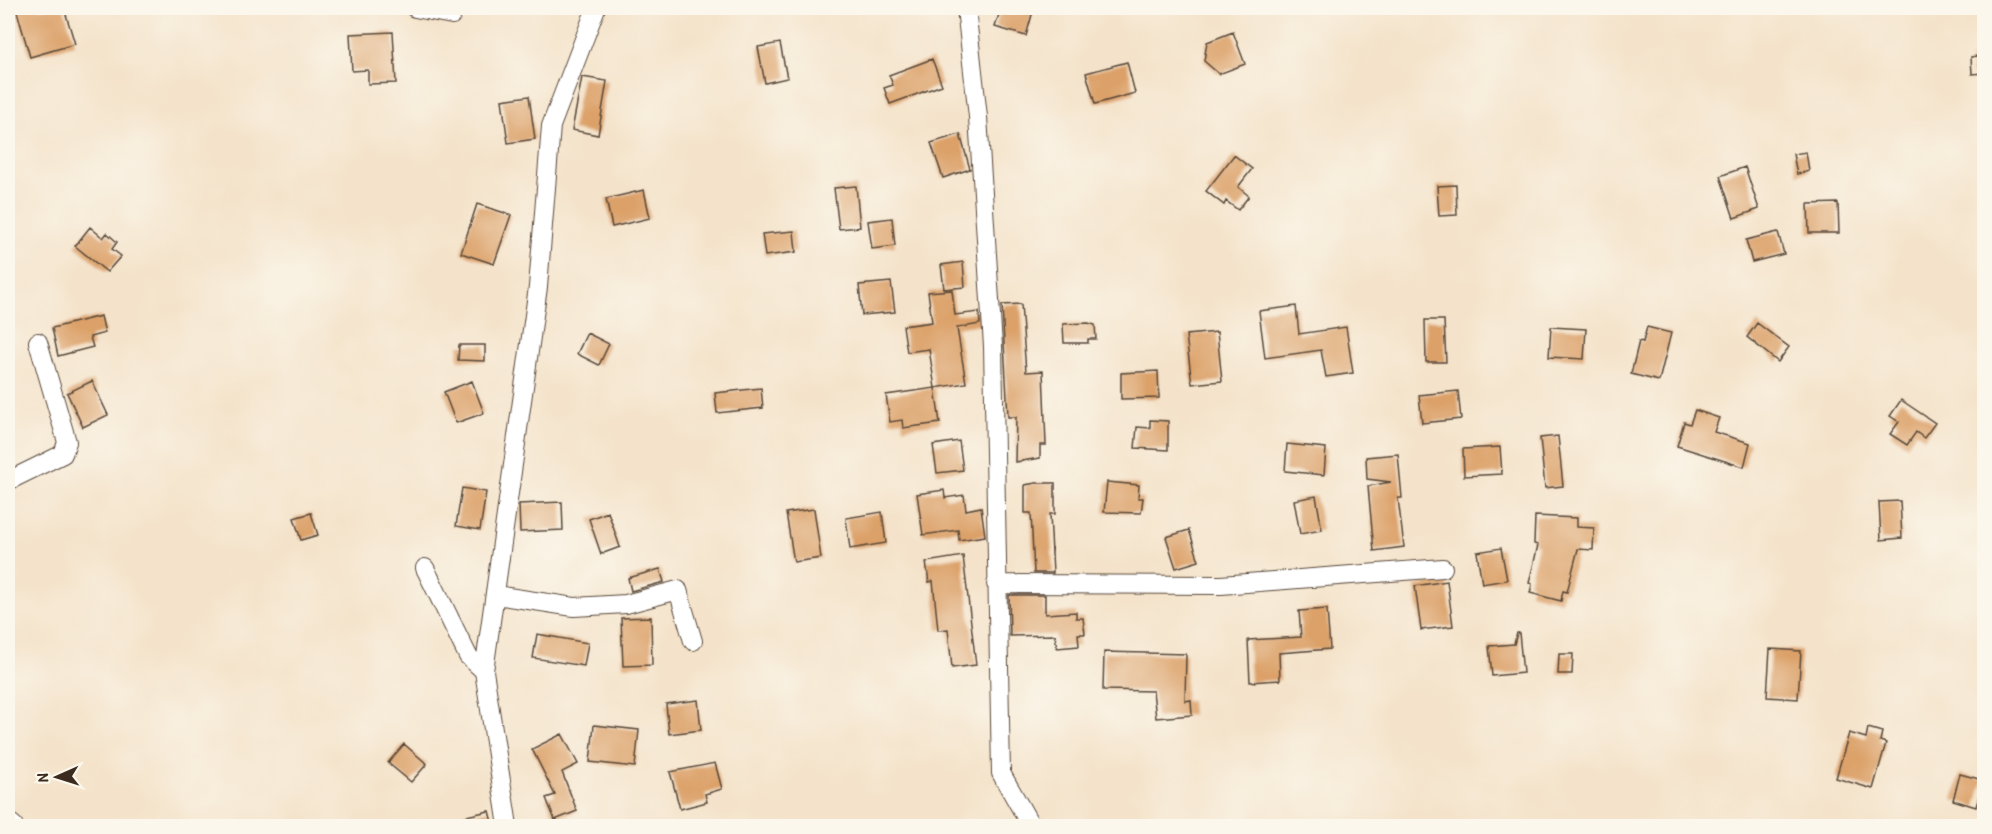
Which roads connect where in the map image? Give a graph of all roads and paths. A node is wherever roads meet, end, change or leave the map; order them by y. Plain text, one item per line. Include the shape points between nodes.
1 (416, 8) edge
2 (596, 8) edge
3 (966, 8) edge
4 (452, 15) dead end
5 (38, 342) dead end
6 (8, 481) edge
7 (425, 568) dead end
8 (1443, 568) dead end
9 (996, 584) junction
10 (495, 595) junction
11 (693, 641) dead end
12 (483, 671) junction
13 (8, 821) edge
14 (14, 826) edge
15 (508, 826) edge
16 (1031, 826) edge

1 - 4 street
2 - 10 street via 551,126 538,287
3 - 9 street via 978,117 993,346
5 - 6 street via 67,441 63,454
7 - 12 street via 468,656
8 - 9 street via 1221,585
9 - 16 street via 1001,773
10 - 11 street via 585,606 626,604 678,590
10 - 12 street
12 - 15 street
13 - 14 street

